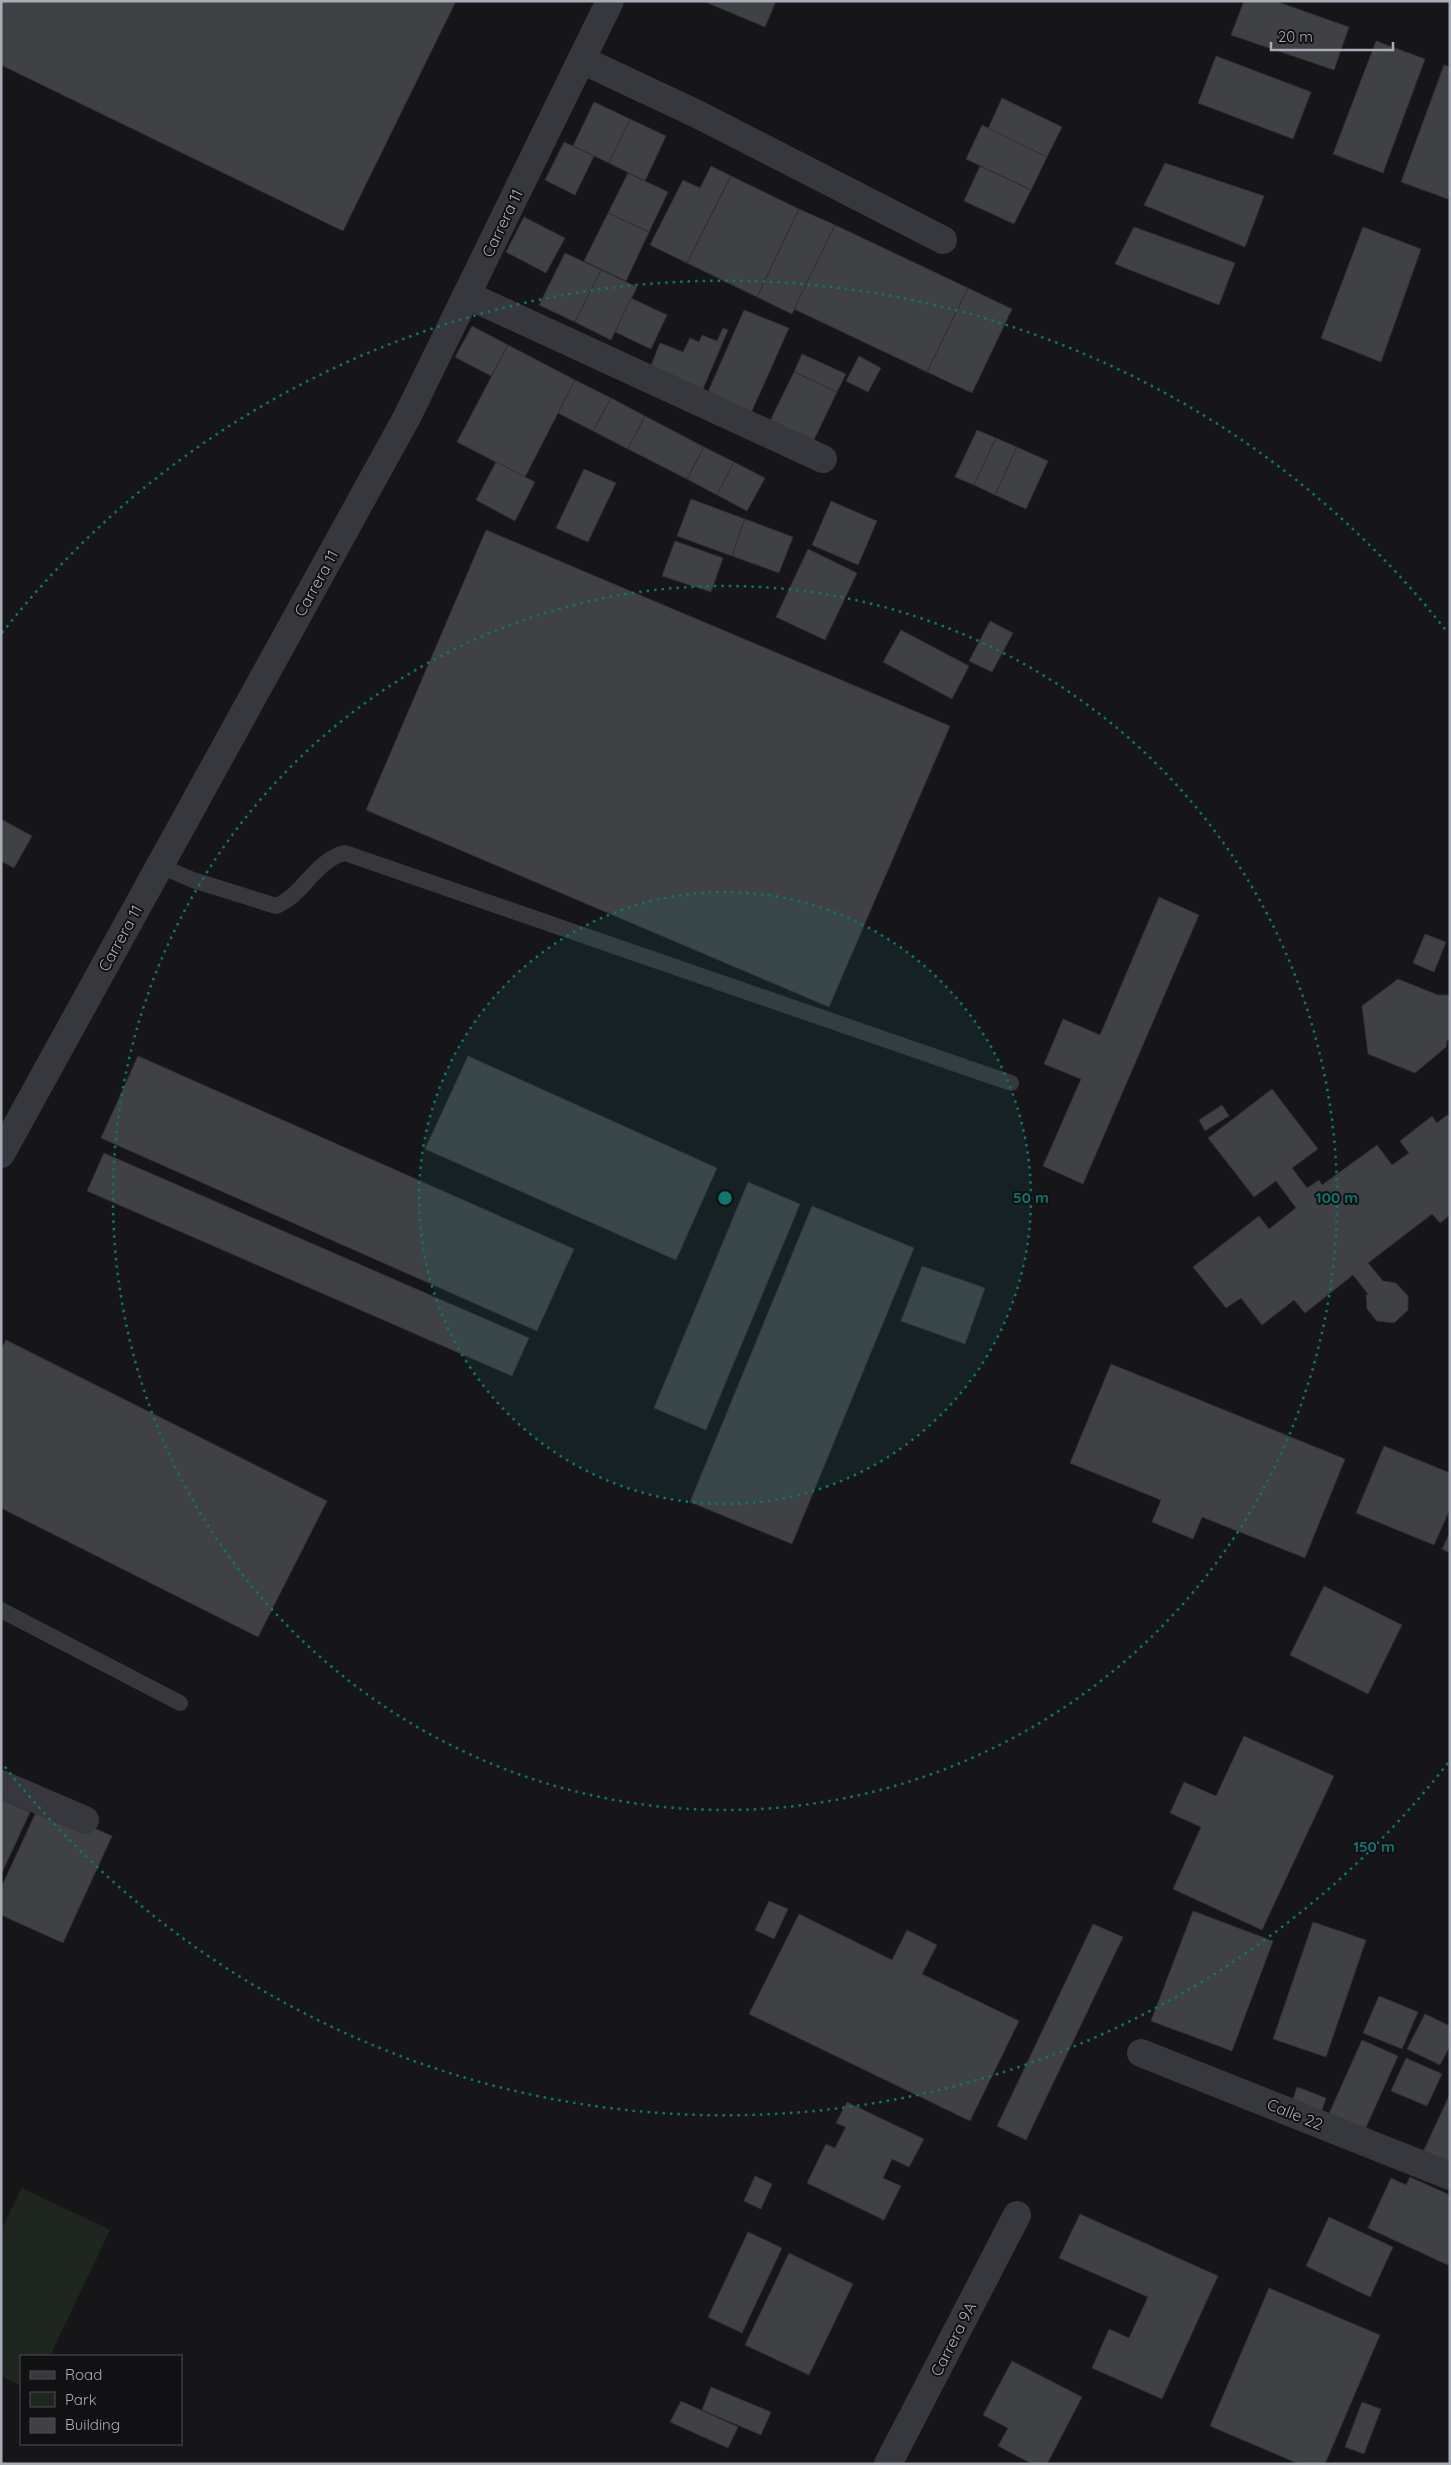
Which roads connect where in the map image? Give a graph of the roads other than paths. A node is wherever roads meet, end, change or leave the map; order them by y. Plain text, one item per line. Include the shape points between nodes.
1 (610, 1) edge
2 (582, 60) junction
3 (943, 240) dead end
4 (467, 295) junction
5 (823, 459) dead end
6 (160, 866) junction
7 (1011, 1083) dead end
8 (1, 1154) edge
9 (1, 1610) edge
10 (180, 1703) dead end
11 (1, 1784) edge
12 (85, 1820) dead end
13 (1141, 2053) dead end
14 (1450, 2176) edge
15 (1017, 2215) dead end
16 (888, 2464) edge

1 - 2 street, Carrera 11
2 - 3 street via 697,114
2 - 4 street, Carrera 11
4 - 5 street
4 - 6 street, Carrera 11 via 407,417
6 - 7 lane via 276,906 289,901 331,856 345,853
6 - 8 street, Carrera 11
9 - 10 lane
11 - 12 street
13 - 14 street, Calle 22
15 - 16 street, Carrera 9A

